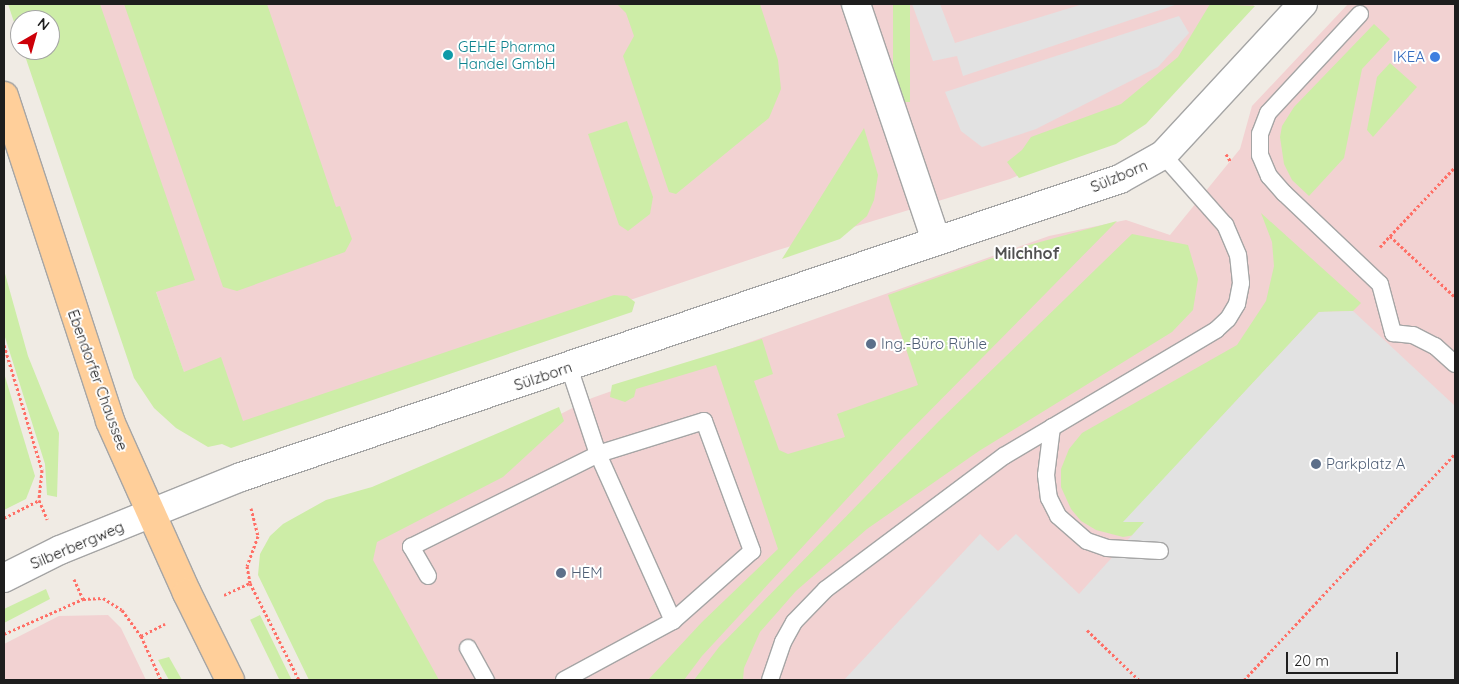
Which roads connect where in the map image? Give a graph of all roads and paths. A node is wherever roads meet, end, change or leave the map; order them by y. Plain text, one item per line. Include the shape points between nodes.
1 (856, 4) edge
2 (1303, 4) edge
3 (1360, 14) dead end
4 (4, 96) edge
5 (1163, 155) junction
6 (1455, 167) edge
7 (1390, 236) dead end
8 (936, 241) junction
9 (4, 345) edge
10 (1455, 364) edge
11 (569, 367) junction
12 (1052, 427) junction
13 (598, 454) junction
14 (1455, 454) edge
15 (39, 500) junction
16 (44, 512) dead end
17 (151, 514) junction
18 (4, 518) edge
19 (258, 536) dead end
20 (1160, 551) dead end
21 (428, 576) dead end
22 (4, 578) edge
23 (75, 581) dead end
24 (250, 583) junction
25 (238, 588) dead end
26 (83, 599) junction
27 (672, 621) junction
28 (154, 630) dead end
29 (1086, 630) dead end
30 (4, 634) edge
31 (141, 636) junction
32 (468, 648) dead end
33 (161, 680) edge
34 (230, 680) edge
35 (299, 680) edge
36 (486, 680) edge
37 (564, 680) edge
38 (770, 680) edge
39 (1139, 680) edge
40 (1244, 680) edge

1 - 8 street
2 - 5 street, Sülzborn
3 - 10 lane via 1268,113 1260,134 1260,155 1269,176 1284,193 1380,284 1393,333 1413,336 1428,343
4 - 17 main road, Ebendorfer Chaussee via 98,389
5 - 8 street, Sülzborn via 1120,179
5 - 12 lane via 1225,225 1238,254 1241,283 1237,304 1216,330
6 - 7 path
8 - 11 street, Sülzborn
9 - 15 path via 42,470
11 - 13 lane
11 - 17 street, Sülzborn via 241,478
12 - 20 lane via 1046,475 1049,498 1058,516 1072,530 1101,546 1133,552
12 - 38 lane via 970,480 826,589 794,622 783,642
13 - 21 lane via 411,546
13 - 27 lane
13 - 27 lane via 704,421 752,551
14 - 40 path
15 - 16 path
15 - 18 path
17 - 22 street, Silberbergweg via 60,550
17 - 34 main road, Ebendorfer Chaussee
19 - 24 path via 247,566
23 - 26 path
24 - 25 path
24 - 35 path
26 - 30 path
26 - 31 path via 103,598 122,610
27 - 37 lane
28 - 31 path
29 - 39 path
31 - 33 path
32 - 36 lane

